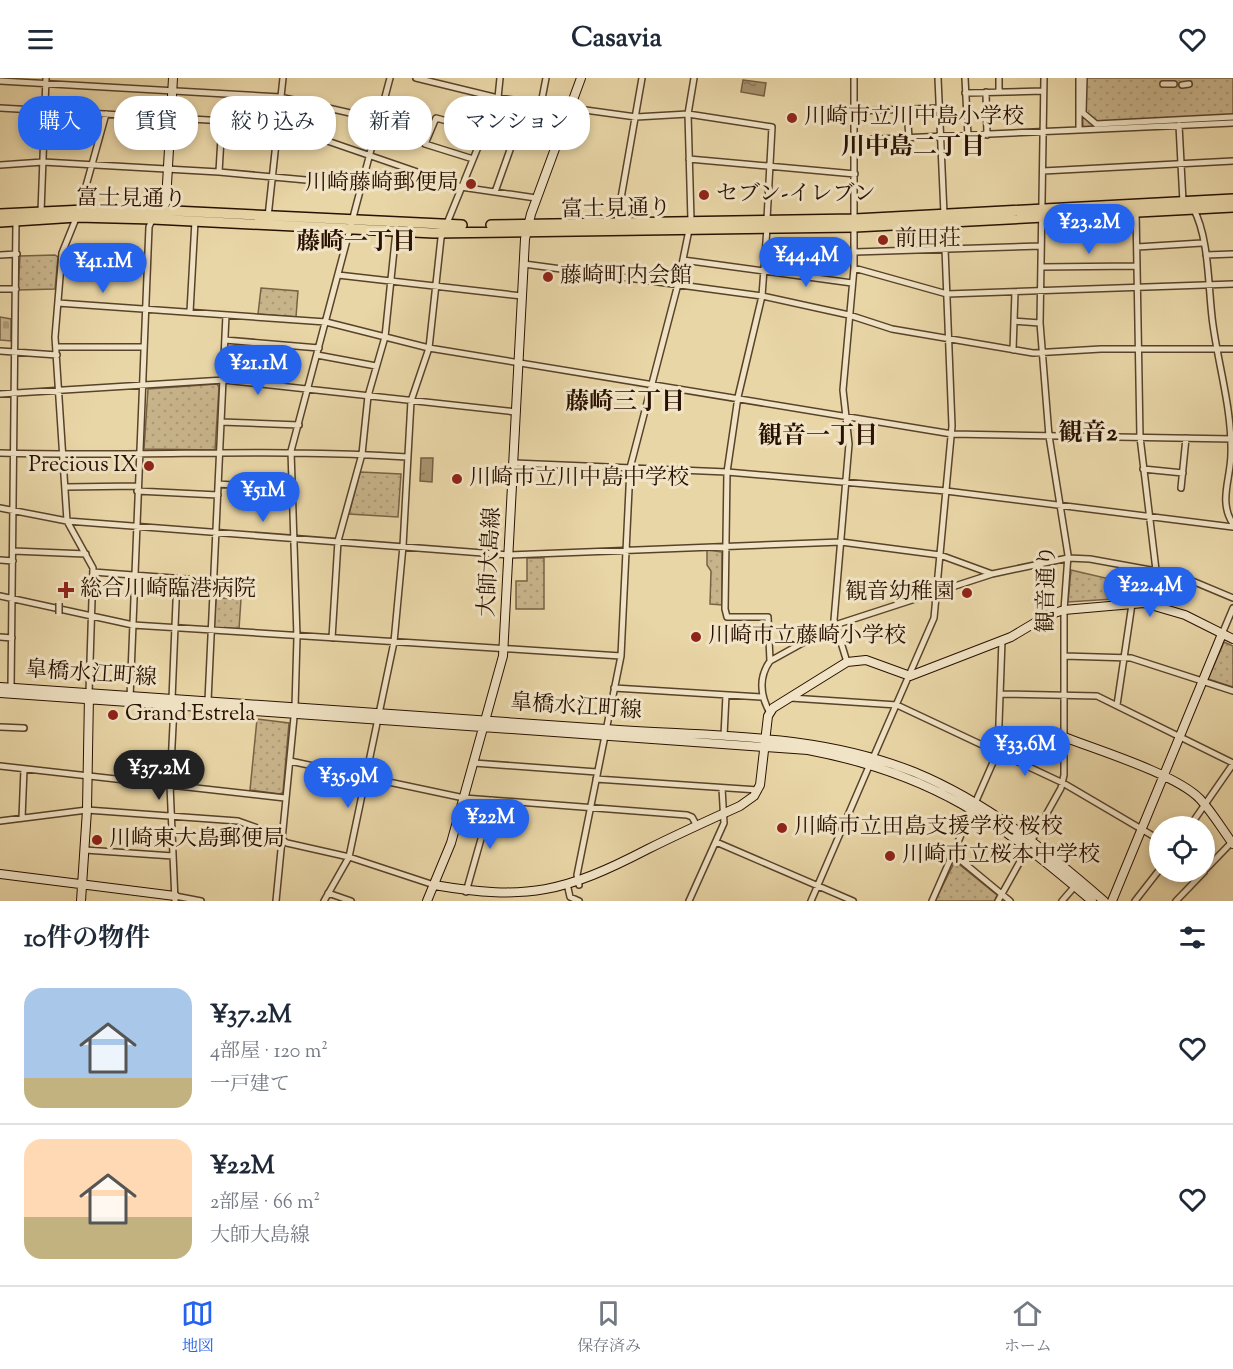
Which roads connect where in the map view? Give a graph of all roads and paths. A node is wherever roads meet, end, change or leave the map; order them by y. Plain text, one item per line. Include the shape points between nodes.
1 (173, 78) edge
2 (282, 78) edge
3 (390, 78) edge
4 (416, 78) edge
5 (500, 78) edge
6 (546, 78) edge
7 (581, 78) edge
8 (642, 78) edge
9 (694, 78) edge
10 (854, 78) edge
11 (938, 78) edge
12 (965, 78) edge
13 (999, 78) edge
14 (1044, 78) edge
15 (1081, 78) edge
16 (0, 81) edge
17 (46, 81) edge
18 (1163, 84) dead end
19 (1174, 84) dead end
20 (1189, 84) dead end
21 (1182, 85) dead end
22 (172, 91) junction
23 (1043, 91) junction
24 (986, 92) junction
25 (999, 92) junction
26 (965, 93) junction
27 (45, 96) edge
28 (172, 96) edge
29 (262, 96) edge
30 (280, 96) edge
31 (385, 96) edge
32 (490, 96) edge
33 (498, 96) edge
34 (543, 96) edge
35 (574, 96) edge
36 (0, 108) edge
37 (940, 108) junction
38 (18, 109) edge
39 (908, 110) junction
40 (590, 111) edge
41 (855, 111) junction
42 (102, 114) edge
43 (105, 114) junction
44 (114, 114) edge
45 (688, 114) junction
46 (636, 117) junction
47 (1233, 117) edge
48 (444, 120) edge
49 (1233, 123) edge
50 (432, 125) edge
51 (1179, 125) junction
52 (1079, 130) junction
53 (1042, 132) junction
54 (987, 135) junction
55 (968, 136) junction
56 (941, 137) junction
57 (909, 138) junction
58 (855, 140) junction
59 (336, 144) edge
60 (432, 146) edge
61 (43, 150) edge
62 (169, 150) edge
63 (220, 150) edge
64 (275, 150) edge
65 (371, 150) edge
66 (477, 150) edge
67 (510, 150) edge
68 (555, 150) edge
69 (369, 156) junction
70 (473, 159) junction
71 (689, 159) junction
72 (1233, 161) edge
73 (43, 162) junction
74 (92, 164) junction
75 (1180, 164) junction
76 (0, 165) edge
77 (168, 169) junction
78 (770, 169) junction
79 (1043, 171) junction
80 (219, 172) junction
81 (855, 174) junction
82 (272, 176) junction
83 (361, 185) junction
84 (461, 187) junction
85 (495, 192) junction
86 (537, 198) junction
87 (1233, 199) edge
88 (1183, 202) junction
89 (1233, 207) edge
90 (1194, 209) junction
91 (162, 211) junction
92 (1136, 211) junction
93 (41, 212) junction
94 (1042, 213) junction
95 (0, 214) edge
96 (78, 214) junction
97 (268, 217) junction
98 (153, 219) junction
99 (944, 219) junction
100 (195, 221) junction
101 (617, 221) junction
102 (0, 222) edge
103 (16, 222) junction
104 (855, 223) junction
105 (690, 224) junction
106 (767, 224) junction
107 (351, 225) junction
108 (527, 227) junction
109 (444, 229) junction
110 (396, 231) junction
111 (1203, 243) junction
112 (1041, 246) junction
113 (1137, 247) junction
114 (946, 250) junction
115 (855, 252) junction
116 (17, 254) junction
117 (1233, 254) edge
118 (0, 255) edge
119 (1206, 255) junction
120 (683, 260) junction
121 (524, 264) junction
122 (1137, 266) junction
123 (1041, 267) junction
124 (854, 268) junction
125 (764, 271) junction
126 (338, 275) junction
127 (392, 281) junction
128 (852, 283) junction
129 (678, 284) junction
130 (1233, 284) edge
131 (1211, 285) junction
132 (435, 287) junction
133 (1138, 287) junction
134 (16, 288) junction
135 (0, 289) edge
136 (1040, 291) junction
137 (1015, 292) junction
138 (947, 294) junction
139 (522, 296) junction
140 (762, 296) junction
141 (58, 303) junction
142 (145, 309) junction
143 (190, 312) junction
144 (226, 315) junction
145 (849, 315) junction
146 (1014, 321) junction
147 (326, 322) junction
148 (1040, 323) junction
149 (385, 337) junction
150 (949, 338) junction
151 (225, 340) junction
152 (56, 347) junction
153 (144, 347) junction
154 (319, 348) junction
155 (429, 348) junction
156 (1137, 349) junction
157 (1013, 350) junction
158 (1217, 350) junction
159 (1233, 350) edge
160 (0, 351) edge
161 (15, 352) junction
162 (1042, 352) junction
163 (57, 355) junction
164 (317, 356) junction
165 (518, 362) junction
166 (376, 366) junction
167 (224, 380) junction
168 (652, 384) junction
169 (142, 385) junction
170 (59, 390) junction
171 (308, 390) junction
172 (15, 393) junction
173 (0, 394) edge
174 (368, 396) junction
175 (738, 397) junction
176 (411, 401) junction
177 (516, 412) junction
178 (846, 416) junction
179 (221, 422) junction
180 (299, 425) junction
181 (952, 434) junction
182 (1049, 436) junction
183 (1140, 437) junction
184 (1186, 438) junction
185 (1232, 439) edge
186 (220, 452) junction
187 (291, 452) junction
188 (0, 453) edge
189 (14, 454) junction
190 (138, 454) junction
191 (362, 454) junction
192 (63, 456) junction
193 (407, 457) junction
194 (514, 463) junction
195 (630, 468) junction
196 (1143, 469) junction
197 (727, 472) junction
198 (1183, 472) junction
199 (846, 483) junction
200 (218, 484) junction
201 (66, 488) junction
202 (137, 488) junction
203 (1181, 488) dead end
204 (293, 489) junction
205 (946, 491) junction
206 (218, 495) junction
207 (1060, 506) junction
208 (0, 508) edge
209 (14, 510) junction
210 (1149, 516) junction
211 (67, 520) junction
212 (136, 524) junction
213 (1233, 526) edge
214 (216, 531) junction
215 (294, 537) junction
216 (338, 541) junction
217 (841, 542) junction
218 (403, 546) junction
219 (725, 547) junction
220 (13, 550) junction
221 (626, 551) junction
222 (86, 554) junction
223 (509, 555) junction
224 (940, 555) junction
225 (1068, 558) junction
226 (0, 560) edge
227 (13, 561) junction
228 (1156, 570) junction
229 (93, 572) junction
230 (992, 574) junction
231 (134, 575) junction
232 (177, 578) junction
233 (213, 581) junction
234 (936, 591) junction
235 (0, 596) edge
236 (13, 597) junction
237 (1233, 598) edge
238 (59, 603) dead end
239 (1132, 604) junction
240 (1154, 606) junction
241 (1233, 608) edge
242 (1064, 610) junction
243 (59, 614) dead end
244 (90, 615) junction
245 (133, 625) junction
246 (836, 626) junction
247 (175, 628) junction
248 (212, 631) junction
249 (1222, 634) junction
250 (0, 637) edge
251 (297, 637) junction
252 (12, 638) junction
253 (332, 638) junction
254 (1233, 639) edge
255 (1002, 640) junction
256 (394, 642) junction
257 (504, 648) junction
258 (621, 656) junction
259 (1064, 656) junction
260 (1125, 657) junction
261 (770, 661) junction
262 (848, 662) junction
263 (910, 676) junction
264 (1203, 681) junction
265 (0, 687) edge
266 (11, 688) junction
267 (614, 688) junction
268 (1233, 691) edge
269 (0, 693) edge
270 (1000, 694) junction
271 (726, 695) junction
272 (1063, 695) junction
273 (89, 697) junction
274 (761, 697) junction
275 (791, 698) junction
276 (130, 699) junction
277 (208, 701) junction
278 (173, 702) junction
279 (897, 705) junction
280 (1117, 705) junction
281 (294, 710) junction
282 (770, 713) junction
283 (379, 717) junction
284 (485, 724) junction
285 (0, 727) edge
286 (24, 728) dead end
287 (605, 733) junction
288 (724, 736) junction
289 (1064, 736) junction
290 (1180, 736) junction
291 (766, 742) junction
292 (998, 750) junction
293 (290, 761) junction
294 (872, 761) junction
295 (474, 763) junction
296 (1233, 763) edge
297 (0, 766) edge
298 (24, 769) junction
299 (597, 772) junction
300 (87, 776) junction
301 (1163, 777) junction
302 (366, 778) junction
303 (596, 780) junction
304 (1063, 783) junction
305 (170, 785) junction
306 (722, 788) junction
307 (758, 790) junction
308 (285, 798) junction
309 (464, 798) junction
310 (492, 800) junction
311 (974, 805) junction
312 (1205, 806) junction
313 (590, 808) junction
314 (87, 810) junction
315 (723, 814) junction
316 (1198, 816) edge
317 (171, 817) junction
318 (21, 818) junction
319 (0, 821) edge
320 (697, 826) junction
321 (1142, 828) junction
322 (1149, 833) edge
323 (282, 840) junction
324 (716, 842) junction
325 (1029, 842) junction
326 (1232, 843) edge
327 (85, 850) junction
328 (952, 854) junction
329 (173, 856) junction
330 (349, 858) junction
331 (1215, 860) edge
332 (0, 874) edge
333 (1150, 882) edge
334 (1194, 882) edge
335 (83, 884) junction
336 (434, 885) junction
337 (579, 885) junction
338 (818, 885) junction
339 (1075, 886) junction
340 (328, 893) junction
341 (466, 893) junction
342 (1001, 893) junction
343 (569, 895) edge
344 (175, 898) edge
345 (81, 901) edge
346 (201, 901) edge
347 (276, 901) edge
348 (324, 901) edge
349 (351, 901) edge
350 (427, 901) edge
351 (579, 901) edge
352 (689, 901) edge
353 (811, 901) edge
354 (853, 901) edge
355 (932, 901) edge
356 (998, 901) edge
357 (1010, 901) edge
358 (1062, 901) edge
359 (1092, 901) edge
360 (1104, 901) edge
361 (1112, 901) edge
362 (1135, 901) edge
363 (1176, 901) edge

1 - 22 street
2 - 30 street
3 - 31 street
4 - 32 street
5 - 33 street
6 - 34 street
7 - 35 street, 大師大島線
8 - 46 street
9 - 45 street
10 - 41 street
11 - 37 street
12 - 26 street
13 - 25 street
14 - 23 street, 観音通り
15 - 47 street via 1083,113 1096,124
15 - 52 street
16 - 17 street
17 - 22 street
17 - 27 street
18 - 19 street
20 - 21 street
22 - 28 street
22 - 29 street
23 - 25 street
23 - 53 street, 観音通り
24 - 25 street
24 - 26 street
24 - 54 street
26 - 55 street
36 - 38 street
37 - 39 street
37 - 56 street
39 - 41 street
39 - 57 street
40 - 46 street
41 - 58 street
42 - 43 street
43 - 44 street
43 - 74 street
45 - 46 street
45 - 71 street
45 - 78 street via 772,127
46 - 101 street
48 - 50 street via 436,118
49 - 51 street
51 - 52 street
51 - 75 street
52 - 53 street
53 - 54 street
53 - 79 street, 観音通り
54 - 55 street
55 - 56 street
56 - 57 street
56 - 99 street
57 - 58 street
58 - 81 street
59 - 69 street
60 - 70 street
61 - 73 street
62 - 77 street
63 - 80 street
64 - 82 street
65 - 69 street
66 - 70 street
67 - 85 street
68 - 86 street, 大師大島線
69 - 83 street
69 - 84 street
70 - 84 street
71 - 78 street
71 - 105 street
72 - 75 street
73 - 74 street
73 - 76 street
73 - 93 street
74 - 77 street
74 - 96 street
75 - 79 street
75 - 88 street
77 - 80 street
77 - 91 street
78 - 81 street
78 - 106 street
79 - 94 street, 観音通り
80 - 82 street
81 - 104 street
82 - 83 street
82 - 97 street
83 - 107 street
84 - 85 street
84 - 109 street
85 - 86 street
86 - 108 street, 大師大島線
87 - 88 highway, 富士見通り
88 - 90 street
88 - 94 highway, 富士見通り
89 - 90 highway, 富士見通り
90 - 92 highway, 富士見通り
90 - 111 street
91 - 96 highway, 富士見通り
91 - 97 highway, 富士見通り
91 - 98 street
92 - 94 highway, 富士見通り
92 - 113 street
93 - 95 highway, 富士見通り
93 - 96 highway, 富士見通り
94 - 99 highway, 富士見通り
94 - 112 street, 観音通り
96 - 98 highway, 富士見通り
96 - 103 highway, 富士見通り
96 - 141 street via 62,253
97 - 107 highway, 富士見通り
98 - 100 highway, 富士見通り
98 - 142 street via 149,227
99 - 104 highway, 富士見通り
99 - 114 street
100 - 107 highway, 富士見通り
100 - 143 street
101 - 105 highway, 富士見通り
101 - 108 highway, 富士見通り
102 - 103 highway, 富士見通り
103 - 116 street
104 - 106 highway, 富士見通り
104 - 115 street
105 - 106 highway, 富士見通り
105 - 108 highway, 富士見通り
105 - 120 street
106 - 125 street
107 - 109 highway, 富士見通り
107 - 110 highway, 富士見通り
107 - 126 street
108 - 109 highway, 富士見通り
108 - 121 street, 大師大島線
109 - 110 highway, 富士見通り
109 - 132 street
110 - 127 street
111 - 113 street
111 - 119 street
112 - 114 street
112 - 123 street, 観音通り
113 - 122 street
114 - 115 street
114 - 138 street
115 - 124 street
116 - 118 street
116 - 134 street
117 - 119 street
119 - 131 street
120 - 125 street
120 - 129 street
121 - 129 street
121 - 139 street, 大師大島線
122 - 123 street
122 - 133 street
123 - 136 street, 観音通り
124 - 128 street
124 - 138 street
125 - 128 street
125 - 140 street
126 - 127 street
126 - 147 street
127 - 132 street
127 - 149 street
128 - 145 street
129 - 140 street
129 - 168 street
130 - 131 street
131 - 133 street
131 - 158 street
132 - 139 street
132 - 155 street
133 - 136 street
133 - 156 street
134 - 135 street
134 - 161 street
136 - 137 street
136 - 148 street, 観音通り
137 - 138 street
137 - 146 street
138 - 150 street
139 - 165 street, 大師大島線
140 - 145 street
140 - 175 street
141 - 142 street
141 - 152 street
142 - 143 street
142 - 153 street
143 - 144 street
144 - 147 street
144 - 151 street
145 - 150 street via 892,329
145 - 178 street via 843,390
146 - 148 street
146 - 157 street
147 - 149 street
147 - 154 street
148 - 162 street, 観音通り
149 - 155 street
149 - 166 street
150 - 157 street
150 - 181 street
151 - 154 street
151 - 167 street
152 - 153 street
152 - 163 street
153 - 169 street
154 - 164 street
155 - 165 street
155 - 176 street
156 - 158 street
156 - 162 street
156 - 183 street
157 - 162 street
158 - 159 street
158 - 185 street
160 - 161 street
161 - 163 street
161 - 172 street
162 - 182 street, 観音通り
163 - 170 street
164 - 166 street
164 - 171 street
165 - 168 street
165 - 177 street, 大師大島線
166 - 174 street
167 - 169 street
167 - 171 street
167 - 179 street
168 - 175 street
168 - 195 street
169 - 170 street
169 - 190 street
170 - 172 street
170 - 192 street
171 - 174 street
171 - 180 street
172 - 173 street
172 - 189 street
174 - 176 street
174 - 191 street
175 - 178 street
175 - 197 street
176 - 177 street
176 - 193 street
177 - 194 street, 大師大島線
178 - 181 street
178 - 199 street
179 - 180 street
179 - 186 street
180 - 187 street
181 - 182 street
181 - 205 street
182 - 183 street
182 - 207 street, 観音通り
183 - 184 street
183 - 196 street
184 - 185 street
184 - 198 street
185 - 213 street via 1225,508
186 - 187 street
186 - 190 street
186 - 200 street
187 - 191 street
187 - 204 street
188 - 189 street
189 - 192 street
189 - 209 street
190 - 192 street
190 - 202 street
191 - 193 street
191 - 216 street
192 - 201 street
193 - 218 street
194 - 195 street
194 - 223 street, 大師大島線
195 - 197 street
195 - 221 street
196 - 198 street
196 - 210 street
197 - 199 street
197 - 219 street
198 - 203 street
199 - 205 street
199 - 217 street
200 - 204 street
200 - 206 street
201 - 202 street
201 - 211 street
202 - 206 street
202 - 212 street
204 - 215 street
205 - 207 street
205 - 224 street
206 - 214 street
207 - 210 street
207 - 225 street, 観音通り
208 - 209 street
209 - 211 street
209 - 220 street
210 - 213 street
210 - 228 street
211 - 212 street
211 - 222 street
212 - 214 street
212 - 231 street
214 - 215 street
214 - 233 street
215 - 216 street
215 - 251 street
216 - 218 street
216 - 253 street
217 - 219 street
217 - 224 street
217 - 246 street
218 - 223 street
218 - 256 street
219 - 221 street
219 - 261 street via 726,615 768,617
220 - 222 street
220 - 227 street
221 - 223 street
221 - 258 street
222 - 229 street via 93,563
223 - 257 street, 大師大島線
224 - 230 street
224 - 234 street
225 - 228 street
225 - 230 street
225 - 242 street, 観音通り
226 - 227 street
227 - 236 street
228 - 237 street
228 - 240 street
229 - 231 street
229 - 244 street
230 - 234 street
231 - 232 street
231 - 245 street
232 - 233 street
232 - 247 street
233 - 248 street
234 - 246 street
234 - 263 street via 934,618
235 - 236 street
236 - 244 street
236 - 252 street
238 - 243 street, bridge
239 - 240 street
239 - 242 street
239 - 260 street
240 - 249 street via 1185,615
241 - 249 street
242 - 255 street
242 - 259 street, 観音通り
244 - 245 street
244 - 273 street
245 - 247 street
245 - 276 street
246 - 261 street
246 - 262 street
247 - 248 street
247 - 278 street
248 - 251 street
248 - 277 street
249 - 254 street
249 - 264 street
250 - 252 street
251 - 253 street
251 - 281 street
252 - 266 street
253 - 256 street
255 - 263 street
255 - 270 street
256 - 257 street
256 - 283 street
257 - 258 street
257 - 284 street, 大師大島線
258 - 267 street
259 - 260 street
259 - 272 street, 観音通り
260 - 264 street
260 - 280 street
261 - 274 street via 764,671
262 - 263 street via 866,660
262 - 275 street
263 - 279 street
264 - 268 street
264 - 290 street
265 - 266 street, 皐橋水江町線
266 - 273 street, 皐橋水江町線
267 - 271 street
267 - 287 street
269 - 273 street, 皐橋水江町線
270 - 272 street
270 - 292 street
271 - 274 street
271 - 288 street
272 - 280 street via 1097,696
272 - 289 street, 観音通り
273 - 276 street, 皐橋水江町線
273 - 300 street
274 - 282 street
275 - 279 street
275 - 282 street
276 - 278 street, 皐橋水江町線
277 - 278 street, 皐橋水江町線
277 - 281 street, 皐橋水江町線
278 - 281 street, 皐橋水江町線
278 - 305 street
279 - 292 street
279 - 294 street
280 - 290 street
281 - 283 street, 皐橋水江町線
281 - 293 street
282 - 291 street
283 - 284 street, 皐橋水江町線
283 - 302 street
284 - 287 street, 皐橋水江町線
284 - 295 street, 大師大島線
285 - 286 street
287 - 288 street, 皐橋水江町線
287 - 291 street, 皐橋水江町線
287 - 299 street
288 - 291 street, 皐橋水江町線
289 - 301 street
289 - 304 street, 観音通り
290 - 296 street
290 - 301 street
291 - 294 street, 皐橋水江町線
291 - 307 street
292 - 304 street
292 - 311 street
293 - 302 street
293 - 308 street
294 - 311 street, 皐橋水江町線
294 - 338 street
295 - 299 street
295 - 309 street, 大師大島線
296 - 312 street
297 - 298 street
298 - 300 street
298 - 318 street
299 - 303 street
300 - 305 street
300 - 314 street
301 - 312 street via 1191,792
301 - 321 street
302 - 309 street
302 - 330 street
303 - 306 street
303 - 313 street
304 - 321 street
304 - 325 street, 観音通り
305 - 308 street
305 - 317 street
306 - 307 street
306 - 315 street
307 - 315 street
308 - 323 street
309 - 310 street
309 - 336 street, 大師大島線
310 - 313 street
310 - 341 street
311 - 325 street, 皐橋水江町線
311 - 328 street
312 - 316 street
312 - 326 street
313 - 320 street via 687,815
313 - 337 street via 577,875
314 - 317 street
314 - 318 street
314 - 327 street
315 - 320 street
315 - 324 street via 724,823
317 - 323 street via 238,821
317 - 329 street
318 - 319 street
320 - 337 street
321 - 322 street
321 - 361 street
323 - 330 street
323 - 347 street
324 - 338 street
324 - 352 street
325 - 339 street, 皐橋水江町線
325 - 342 street, 観音通り
325 - 360 street, 皐橋水江町線
326 - 331 street
327 - 329 street
327 - 335 street
328 - 342 street
328 - 355 street
329 - 344 street
330 - 336 street
330 - 340 street
332 - 335 street
333 - 362 street
334 - 363 street
335 - 344 street
335 - 345 street
336 - 341 street
336 - 350 street, 大師大島線
337 - 343 street
338 - 353 street
338 - 354 street
339 - 358 street
339 - 359 street, 皐橋水江町線
340 - 348 street
340 - 349 street
341 - 343 street via 487,897
342 - 356 street, 観音通り
342 - 357 street
343 - 351 street
344 - 346 street

